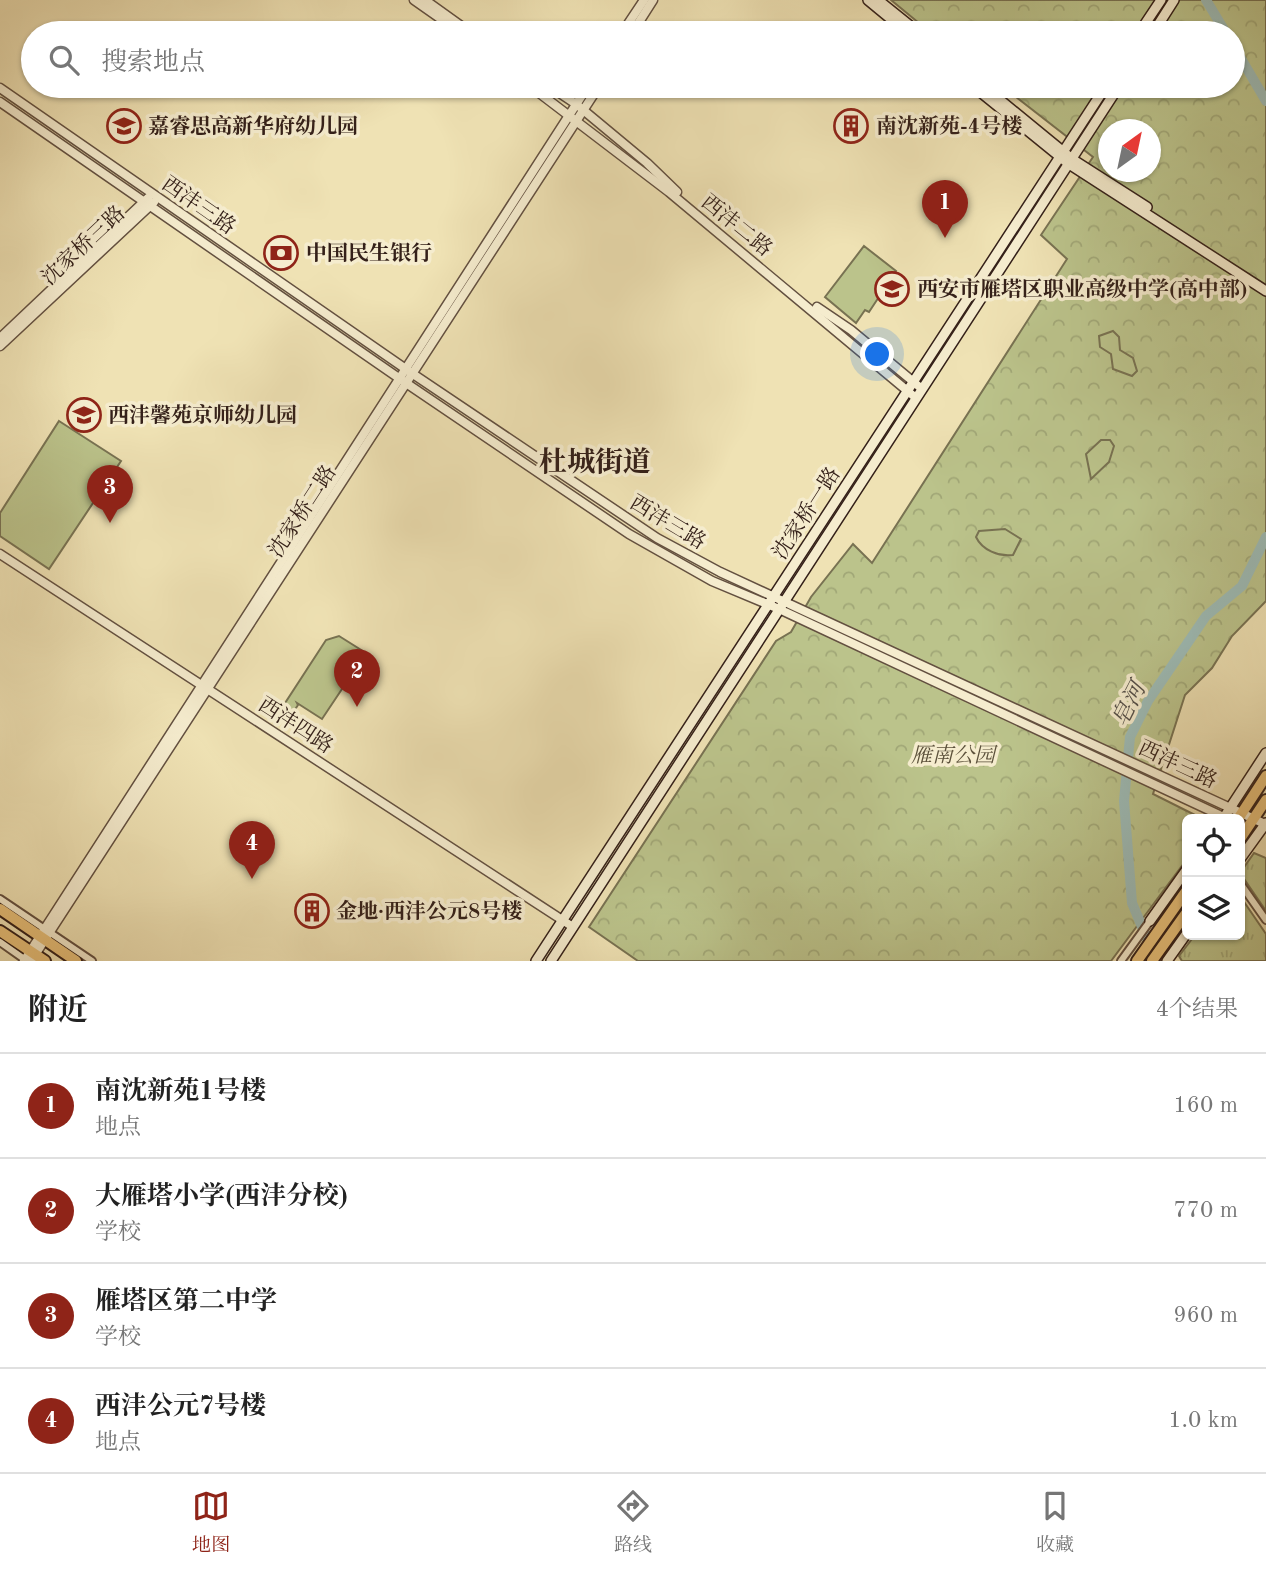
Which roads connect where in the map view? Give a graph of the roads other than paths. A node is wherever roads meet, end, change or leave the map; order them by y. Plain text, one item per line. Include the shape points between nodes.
1 (414, 0) edge
2 (425, 0) edge
3 (644, 0) edge
4 (653, 0) edge
5 (868, 0) edge
6 (878, 0) edge
7 (1161, 0) edge
8 (1174, 0) edge
9 (444, 21) edge
10 (454, 21) edge
11 (630, 21) edge
12 (640, 21) edge
13 (893, 21) edge
14 (904, 21) edge
15 (1147, 21) edge
16 (1161, 21) edge
17 (0, 89) edge
18 (547, 98) edge
19 (567, 98) edge
20 (583, 98) edge
21 (588, 98) edge
22 (989, 98) edge
23 (997, 98) edge
24 (1098, 98) edge
25 (1111, 98) edge
26 (0, 102) edge
27 (580, 107) junction
28 (573, 117) junction
29 (1061, 154) junction
30 (1070, 161) junction
31 (155, 196) junction
32 (147, 204) junction
33 (1266, 284) edge
34 (1266, 291) edge
35 (0, 338) edge
36 (0, 346) edge
37 (409, 371) junction
38 (403, 381) junction
39 (913, 381) junction
40 (922, 389) junction
41 (907, 390) junction
42 (916, 398) junction
43 (0, 554) edge
44 (773, 595) junction
45 (785, 600) junction
46 (769, 605) junction
47 (779, 609) junction
48 (205, 686) junction
49 (1266, 753) edge
50 (1266, 776) edge
51 (1266, 800) edge
52 (1231, 808) junction
53 (1215, 814) edge
54 (1228, 814) edge
55 (1246, 823) edge
56 (1265, 823) edge
57 (1182, 876) edge
58 (1245, 890) edge
59 (1182, 898) edge
60 (0, 899) edge
61 (0, 909) edge
62 (1182, 919) edge
63 (563, 920) junction
64 (1266, 920) edge
65 (1150, 921) joint
66 (573, 927) junction
67 (0, 931) edge
68 (44, 933) junction
69 (1182, 940) edge
70 (0, 942) edge
71 (31, 958) edge
72 (1143, 959) edge
73 (1168, 960) edge
74 (76, 961) edge
75 (92, 961) edge
76 (537, 961) edge
77 (551, 961) edge
78 (1121, 961) edge

1 - 9 street
2 - 10 street
3 - 11 street
4 - 12 street
5 - 13 main road
6 - 14 main road
7 - 15 main road
8 - 16 main road
17 - 31 street, 西沣三路
18 - 28 street, 西沣二路
19 - 27 street, 西沣二路
20 - 27 street, 沈家桥二路
21 - 27 street, 沈家桥二路
22 - 29 main road
23 - 29 main road
24 - 29 main road, 沈家桥一路
25 - 30 main road, 沈家桥一路
26 - 32 street, 西沣三路
27 - 28 street, 沈家桥二路
27 - 39 street, 西沣二路 via 683,197
28 - 37 street, 沈家桥二路
28 - 41 street, 西沣二路
29 - 30 main road
29 - 39 main road, 沈家桥一路
30 - 33 main road
30 - 34 main road
30 - 40 main road, 沈家桥一路
31 - 32 street, 沈家桥三路
31 - 37 street, 西沣三路
32 - 35 street, 沈家桥三路
32 - 36 street, 沈家桥三路
32 - 38 street, 西沣三路
37 - 38 street, 沈家桥二路
37 - 44 street, 西沣三路 via 657,538
38 - 46 street, 西沣三路 via 652,548
38 - 48 street, 沈家桥二路
39 - 40 street, 西沣二路
39 - 41 main road, 沈家桥一路
40 - 42 main road, 沈家桥一路
41 - 42 street, 西沣二路
41 - 44 main road, 沈家桥一路
42 - 45 main road, 沈家桥一路
43 - 48 street, 西沣四路
44 - 45 street, 西沣三路
44 - 46 main road, 沈家桥一路
45 - 47 main road, 沈家桥一路
45 - 52 street, 西沣三路
46 - 47 street, 西沣三路
46 - 63 main road, 沈家桥一路
47 - 53 street, 西沣三路
47 - 66 main road, 沈家桥一路
48 - 63 street, 西沣四路
48 - 68 street, 沈家桥二路
49 - 52 main road
50 - 55 main road
51 - 55 main road
52 - 54 main road
52 - 55 street, 西沣三路
55 - 56 main road
57 - 65 main road
58 - 64 street
59 - 72 main road
60 - 68 street
61 - 68 main road
62 - 72 main road via 1161,948
63 - 66 street, 西沣四路
63 - 76 main road, 沈家桥一路
65 - 78 street
66 - 77 main road, 沈家桥一路
67 - 71 main road
68 - 71 street, 沈家桥二路
68 - 74 main road
68 - 75 street
69 - 73 main road
70 - 71 street

